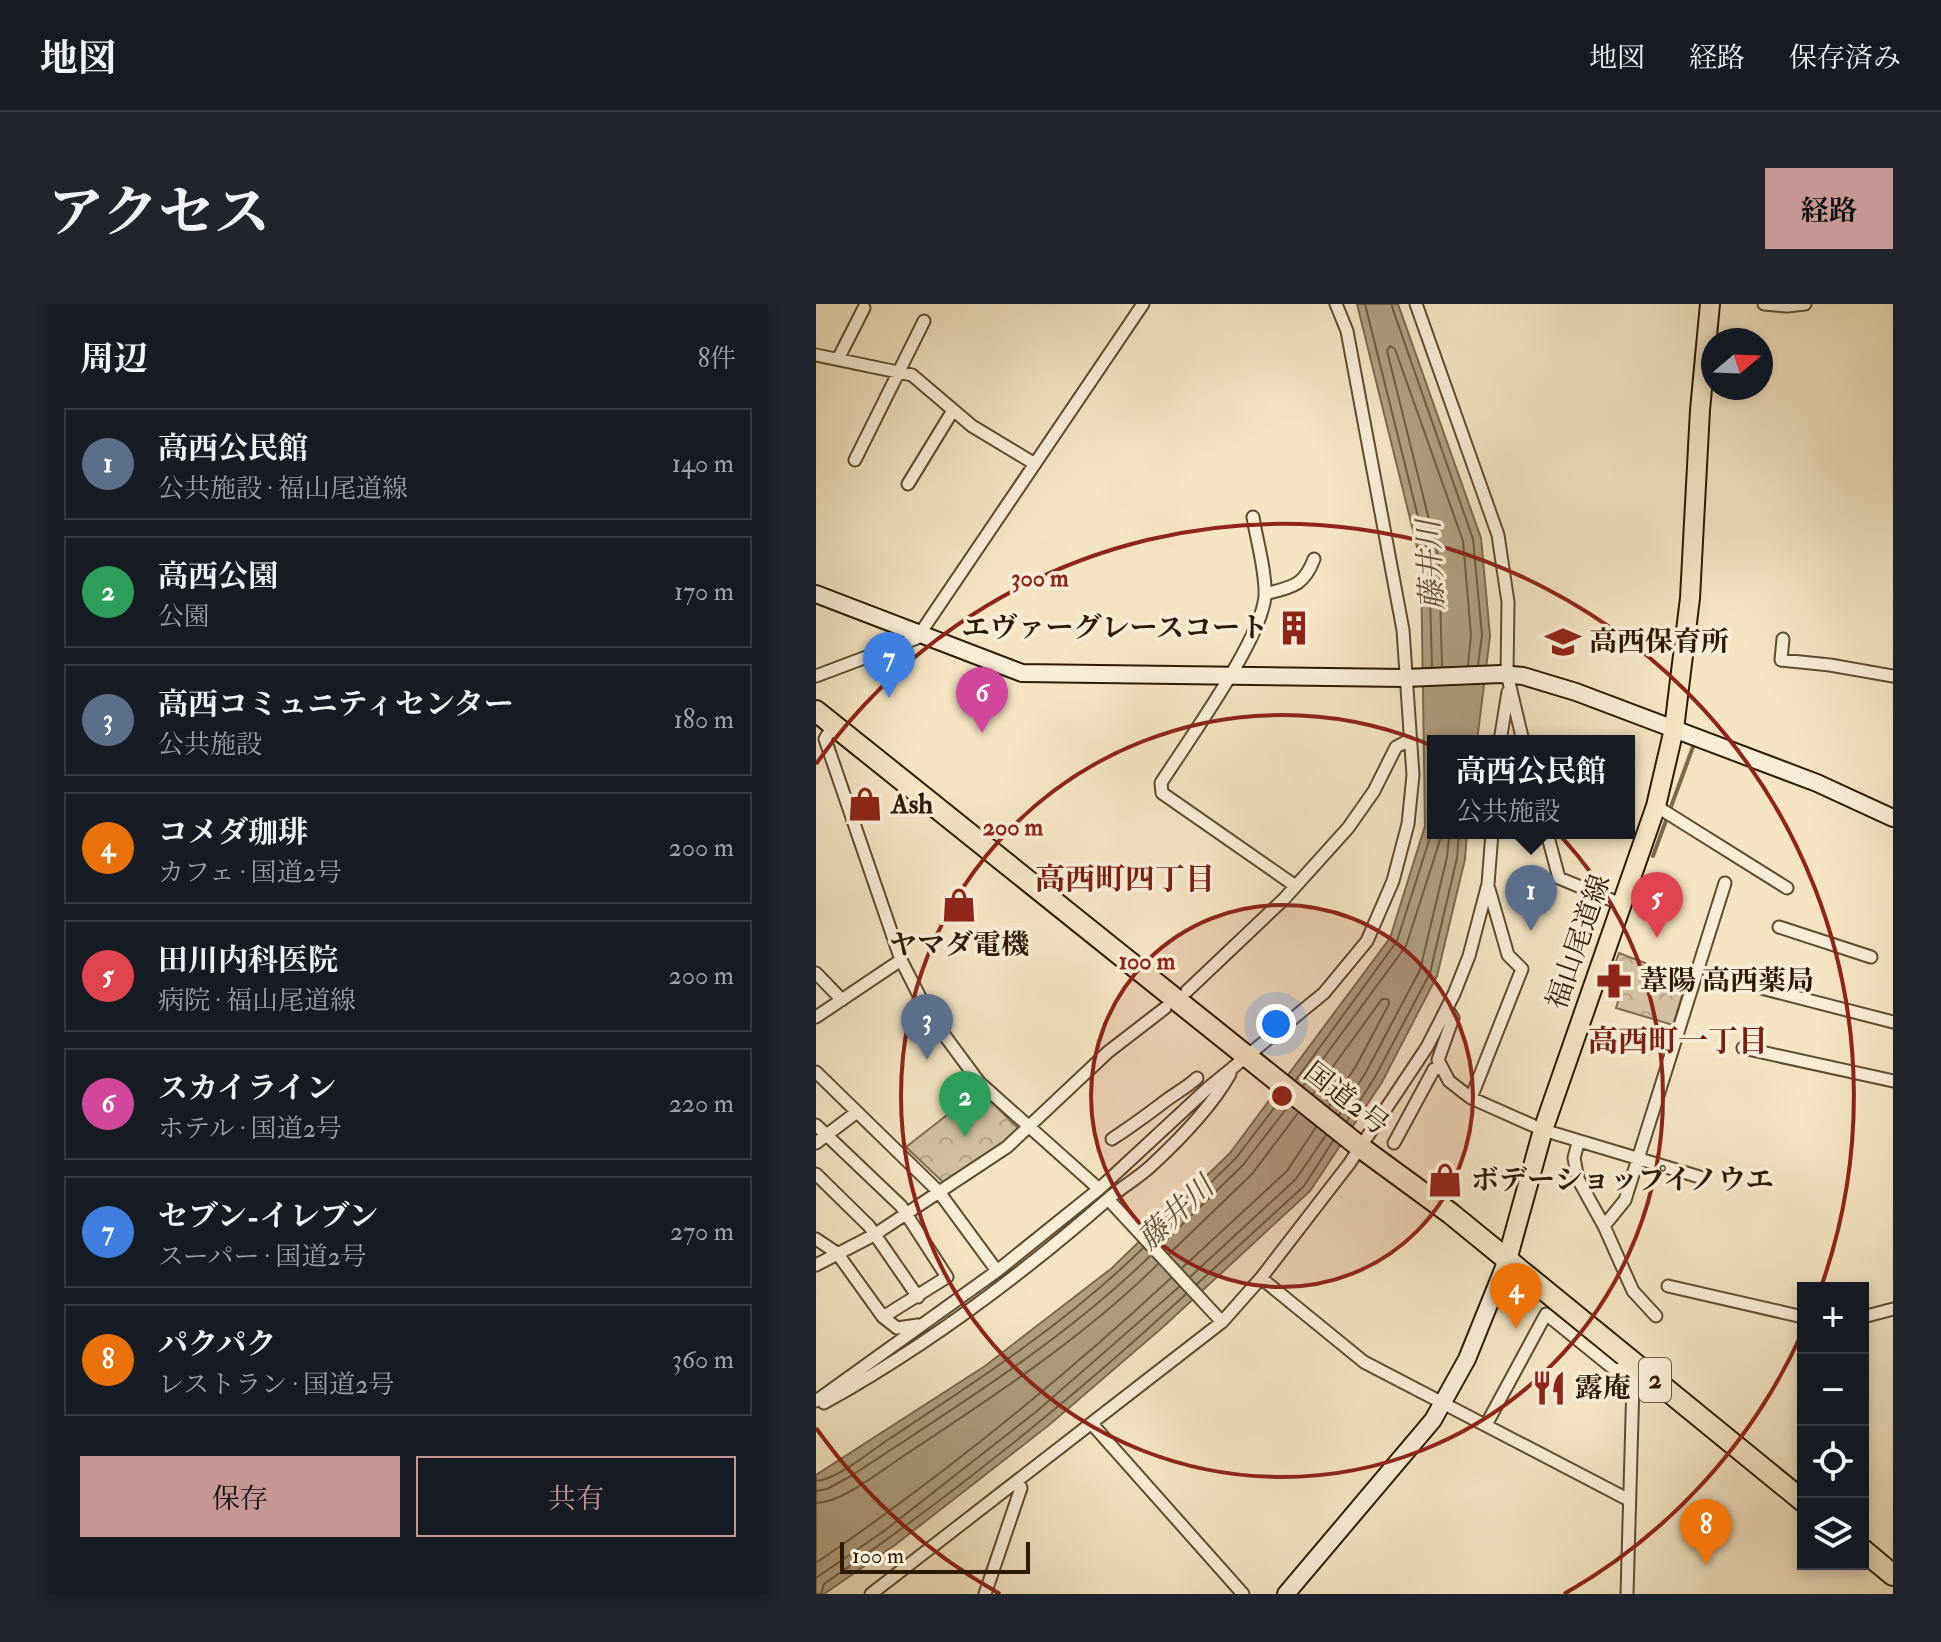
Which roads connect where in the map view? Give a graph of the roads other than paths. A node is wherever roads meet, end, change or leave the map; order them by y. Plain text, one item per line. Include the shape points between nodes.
1 (1143, 304) edge
2 (1336, 304) edge
3 (1416, 304) edge
4 (1710, 304) edge
5 (1764, 304) edge
6 (1805, 304) edge
7 (864, 308) dead end
8 (924, 321) dead end
9 (816, 355) edge
10 (838, 359) junction
11 (899, 371) junction
12 (952, 412) junction
13 (855, 460) dead end
14 (1035, 464) junction
15 (908, 484) dead end
16 (1253, 517) dead end
17 (1314, 559) dead end
18 (816, 594) edge
19 (1265, 594) junction
20 (919, 633) junction
21 (1783, 639) dead end
22 (1229, 675) junction
23 (816, 676) edge
24 (1893, 676) edge
25 (1410, 678) junction
26 (1505, 678) junction
27 (816, 711) edge
28 (833, 726) junction
29 (1674, 729) junction
30 (1500, 735) edge
31 (1521, 735) edge
32 (1411, 739) junction
33 (1656, 806) junction
34 (1893, 818) edge
35 (1492, 839) edge
36 (1549, 839) edge
37 (1725, 883) dead end
38 (1294, 885) junction
39 (1787, 888) dead end
40 (1488, 900) junction
41 (1621, 904) junction
42 (1779, 927) dead end
43 (1871, 957) dead end
44 (901, 960) junction
45 (816, 973) edge
46 (1761, 988) dead end
47 (1187, 991) dead end
48 (842, 1000) junction
49 (1165, 1008) dead end
50 (1447, 1008) junction
51 (816, 1017) edge
52 (1893, 1022) edge
53 (1743, 1048) dead end
54 (1246, 1063) junction
55 (1441, 1067) junction
56 (816, 1072) edge
57 (1197, 1078) dead end
58 (1893, 1081) edge
59 (1183, 1092) junction
60 (1471, 1098) junction
61 (1195, 1100) junction
62 (857, 1112) junction
63 (816, 1125) edge
64 (1028, 1128) junction
65 (1543, 1130) junction
66 (821, 1139) edge
67 (1112, 1139) dead end
68 (1394, 1143) dead end
69 (1578, 1143) junction
70 (1360, 1147) junction
71 (1637, 1159) junction
72 (816, 1174) edge
73 (1703, 1178) dead end
74 (1099, 1189) junction
75 (939, 1192) junction
76 (1108, 1199) junction
77 (906, 1213) junction
78 (1604, 1226) junction
79 (874, 1235) junction
80 (816, 1239) edge
81 (837, 1253) junction
82 (1507, 1260) junction
83 (816, 1265) edge
84 (997, 1271) junction
85 (1261, 1278) junction
86 (1668, 1286) dead end
87 (918, 1297) junction
88 (1893, 1309) edge
89 (1869, 1315) edge
90 (1656, 1316) dead end
91 (1797, 1316) edge
92 (883, 1317) junction
93 (1222, 1322) junction
94 (923, 1325) junction
95 (937, 1332) junction
96 (1637, 1365) junction
97 (816, 1404) edge
98 (1442, 1404) junction
99 (1092, 1424) junction
100 (1486, 1425) junction
101 (1018, 1482) junction
102 (1799, 1498) edge
103 (1629, 1500) junction
104 (1869, 1555) edge
105 (1893, 1575) edge
106 (871, 1594) edge
107 (985, 1594) edge
108 (1243, 1594) edge
109 (1286, 1594) edge
110 (1627, 1594) edge

1 - 14 street
2 - 25 street via 1347,331
3 - 26 street via 1498,535 1508,602
4 - 29 main road, 福山尾道線 via 1690,598
5 - 6 street
7 - 10 street
8 - 11 street
9 - 10 street
10 - 11 street
11 - 12 street via 912,375
11 - 13 street
12 - 14 street
12 - 15 street
14 - 20 street
16 - 19 street
17 - 19 street via 1307,576 1292,587
18 - 20 street
19 - 22 street via 1261,618
20 - 22 street via 1022,673
20 - 23 street
21 - 24 street via 1781,660
22 - 25 street
22 - 38 street via 1161,783 1162,793
25 - 26 street
25 - 32 street
26 - 29 street via 1523,676
26 - 30 street
26 - 31 street
27 - 28 highway, 国道2号 / 2
28 - 44 street via 825,739
28 - 54 highway, 国道2号 / 2
29 - 33 main road, 福山尾道線
29 - 34 street
32 - 38 street via 1396,747 1348,828
32 - 54 street via 1408,824 1393,881 1367,941 1324,993
33 - 39 street
33 - 41 main road, 福山尾道線
35 - 40 street
36 - 41 street via 1559,878
37 - 71 street
38 - 47 street
40 - 50 street
40 - 60 street via 1508,955 1522,969
41 - 65 main road, 福山尾道線
42 - 43 street
44 - 48 street
44 - 64 street via 928,1013 979,1082
45 - 48 street
46 - 52 street
48 - 51 street
49 - 64 street via 1108,1052
50 - 55 street via 1453,1018 1438,1060
50 - 70 street
53 - 58 street
54 - 61 street
54 - 70 highway, 国道2号 / 2
54 - 76 street via 1150,1167
55 - 60 street
55 - 68 street via 1434,1069
56 - 62 street
57 - 59 street
59 - 61 street
59 - 67 street
60 - 65 street
61 - 74 street
62 - 66 street
62 - 75 street
63 - 66 street
64 - 74 street
64 - 75 street
65 - 69 street
65 - 82 main road, 福山尾道線
66 - 77 street
69 - 71 street
69 - 78 street via 1578,1179
70 - 82 highway, 国道2号 / 2
70 - 85 street
71 - 73 street
71 - 78 street via 1625,1200
72 - 79 street
74 - 84 street
75 - 77 street
75 - 84 street
76 - 93 street
76 - 95 street via 1071,1233
77 - 79 street
77 - 87 street via 947,1277
78 - 90 street via 1633,1291
79 - 81 street
79 - 87 street
80 - 81 street
81 - 83 street
81 - 92 street
82 - 96 highway, 国道2号 / 2
82 - 98 street via 1467,1359
84 - 94 street
85 - 93 street
85 - 98 street via 1364,1362
86 - 91 street
87 - 92 street
88 - 89 street
92 - 94 street via 897,1328
93 - 99 street
94 - 95 street
94 - 97 street
95 - 97 street
96 - 100 street via 1615,1370 1546,1314
96 - 102 highway, 国道2号 / 2
96 - 103 street
98 - 100 street
98 - 109 street
99 - 101 street
99 - 108 street
100 - 103 street
101 - 106 street
101 - 107 street via 1021,1488
103 - 110 street
104 - 105 highway

